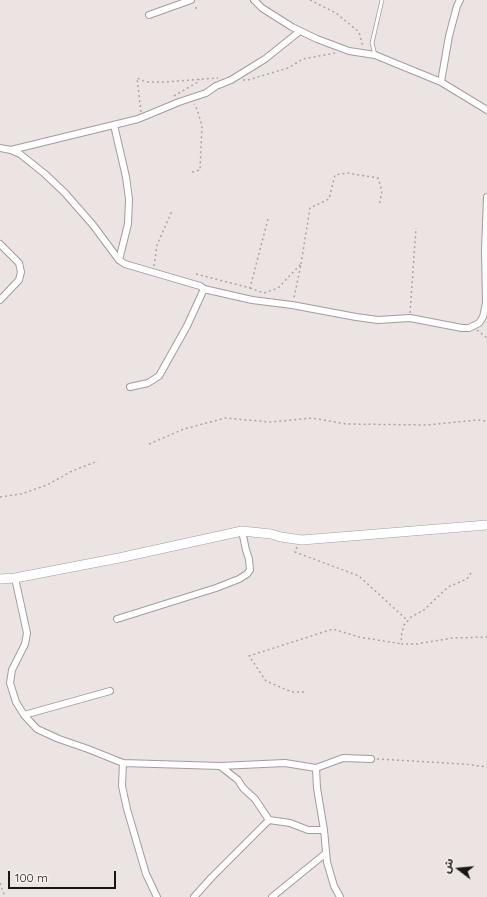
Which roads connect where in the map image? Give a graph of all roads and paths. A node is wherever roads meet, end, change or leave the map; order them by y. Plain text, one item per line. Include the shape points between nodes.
1 (191, 0) edge
2 (254, 0) edge
3 (310, 0) edge
4 (382, 0) edge
5 (460, 0) edge
6 (149, 15) dead end
7 (300, 31) junction
8 (349, 51) junction
9 (364, 53) junction
10 (375, 55) junction
11 (232, 80) junction
12 (441, 82) junction
13 (191, 99) junction
14 (487, 110) edge
15 (141, 118) junction
16 (114, 125) junction
17 (0, 148) edge
18 (11, 150) junction
19 (192, 172) dead end
20 (487, 197) edge
21 (379, 206) dead end
22 (172, 211) dead end
23 (268, 219) dead end
24 (416, 228) dead end
25 (0, 244) edge
26 (119, 260) junction
27 (301, 264) junction
28 (153, 273) junction
29 (196, 274) dead end
30 (250, 288) junction
31 (204, 289) junction
32 (0, 300) edge
33 (292, 305) junction
34 (410, 318) junction
35 (472, 326) junction
36 (487, 338) edge
37 (130, 387) dead end
38 (487, 421) edge
39 (149, 444) dead end
40 (98, 461) dead end
41 (0, 497) edge
42 (487, 525) edge
43 (242, 531) junction
44 (302, 540) junction
45 (471, 573) dead end
46 (15, 578) junction
47 (0, 579) edge
48 (117, 619) dead end
49 (408, 621) junction
50 (487, 637) edge
51 (402, 644) junction
52 (110, 691) dead end
53 (304, 692) dead end
54 (24, 715) junction
55 (371, 759) joint
56 (123, 763) junction
57 (220, 766) junction
58 (487, 767) edge
59 (316, 768) junction
60 (269, 820) junction
61 (324, 830) junction
62 (326, 853) junction
63 (0, 882) edge
64 (5, 897) edge
65 (157, 897) edge
66 (194, 897) edge
67 (272, 897) edge
68 (340, 897) edge

1 - 6 street
2 - 7 street via 262,8
3 - 9 path via 336,13 359,32
4 - 10 lane via 372,43
5 - 12 street via 449,36
7 - 8 street
7 - 11 street via 265,59
8 - 9 street
8 - 11 path via 303,59 288,68 248,80
9 - 10 street
10 - 12 street
11 - 13 street
11 - 15 path via 216,78 146,82 136,78
12 - 14 street
13 - 15 street
13 - 19 path via 202,126 200,170
15 - 16 street
16 - 18 street
16 - 26 street via 129,200 128,224
17 - 18 street
18 - 26 street via 20,154 66,193
20 - 35 street via 486,303 483,317 479,323
21 - 27 path via 382,191 378,178 347,173 335,175 329,199 310,208
22 - 28 path via 157,245
23 - 30 path
24 - 34 path
25 - 32 street via 18,263 21,272 19,280
26 - 28 street
27 - 30 path via 278,288 264,293
27 - 33 path
28 - 31 street
29 - 30 path
31 - 33 street via 252,300
31 - 37 street via 159,376 148,383
33 - 34 street via 378,320
34 - 35 street via 462,328
35 - 36 path
38 - 39 path via 412,425 346,424 312,418 270,422 225,418 184,429
40 - 41 path via 72,471 47,485 21,494
42 - 44 street
43 - 44 street
43 - 46 street
43 - 48 street via 249,559 250,570 247,574 216,588
44 - 49 path via 295,552 359,576
45 - 49 path via 467,579 448,587
46 - 47 street
46 - 54 street via 27,633 26,644 12,670 10,683 16,702
49 - 51 path via 404,625
50 - 51 path
51 - 53 path via 359,637 333,629 250,656 266,681 292,692
52 - 54 street
54 - 56 street via 34,726 54,737
55 - 58 path
55 - 59 street via 343,758
56 - 57 street
56 - 65 street via 122,786 146,874
57 - 59 street via 285,763
57 - 60 street via 238,780
59 - 61 street
60 - 61 street via 290,823 308,830
60 - 66 street
61 - 62 street
62 - 67 street
62 - 68 street via 334,886
63 - 64 path

